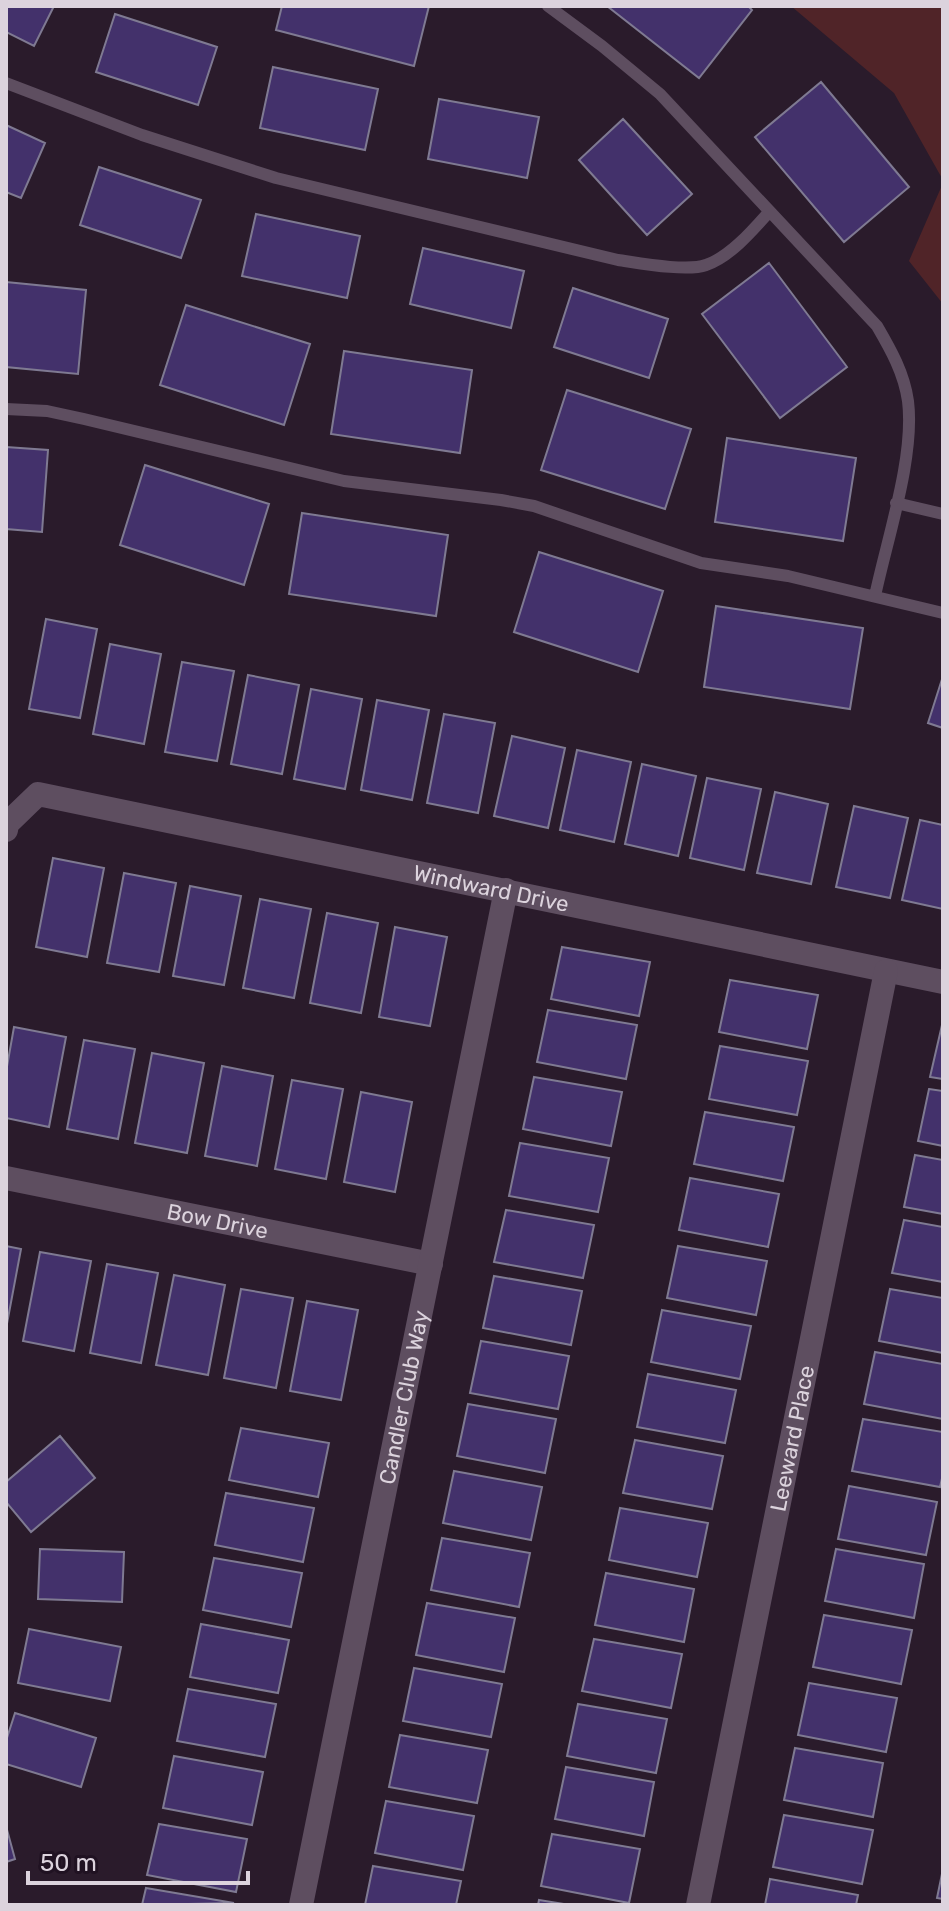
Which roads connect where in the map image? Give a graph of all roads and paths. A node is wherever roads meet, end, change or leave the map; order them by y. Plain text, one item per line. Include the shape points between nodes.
1 (548, 6) edge
2 (6, 83) edge
3 (769, 212) junction
4 (6, 409) edge
5 (896, 503) junction
6 (943, 514) edge
7 (875, 596) junction
8 (943, 613) edge
9 (6, 830) edge
10 (506, 890) junction
11 (886, 971) junction
12 (943, 982) edge
13 (6, 1178) edge
14 (431, 1264) junction
15 (301, 1905) edge
16 (698, 1905) edge

1 - 3 lane via 660,94
2 - 3 lane via 276,178 618,260 705,266 740,243
3 - 5 lane via 877,326 896,359 907,398 910,438
4 - 7 lane via 47,411 344,481 534,506 701,563
5 - 6 lane
5 - 7 lane
7 - 8 lane
9 - 10 street, Windward Drive via 38,794
10 - 11 street, Windward Drive
10 - 14 street, Candler Club Way
11 - 12 street, Windward Drive
11 - 16 street, Leeward Place
13 - 14 street, Bow Drive
14 - 15 street, Candler Club Way

